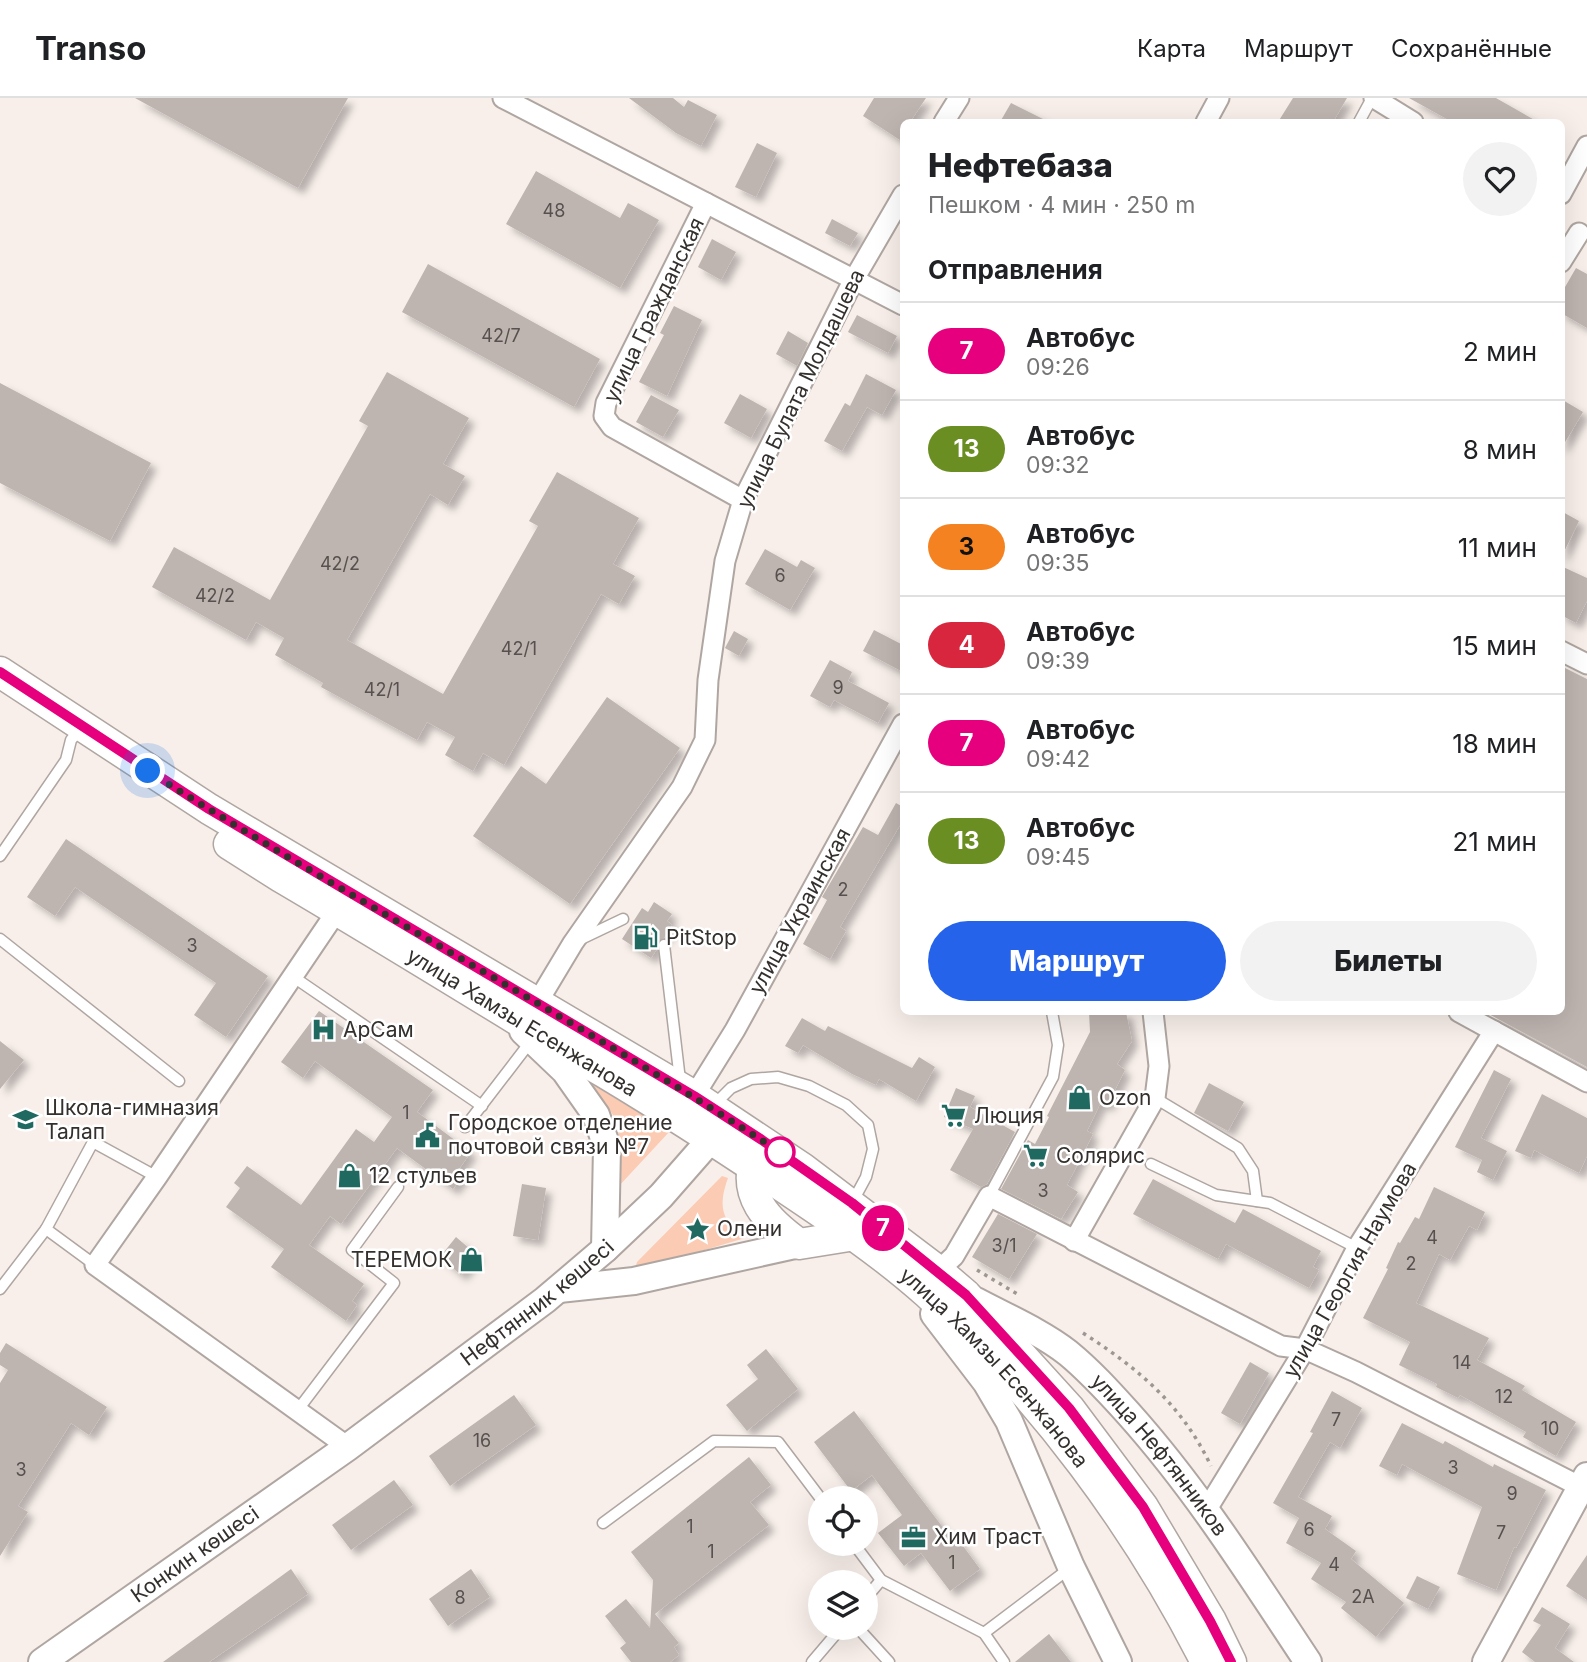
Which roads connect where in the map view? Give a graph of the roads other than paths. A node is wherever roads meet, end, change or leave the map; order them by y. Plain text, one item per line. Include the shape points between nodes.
1 (958, 98) edge
2 (1219, 98) edge
3 (1373, 98) edge
4 (509, 100) edge
5 (946, 119) edge
6 (1208, 119) edge
7 (1361, 119) edge
8 (1408, 119) edge
9 (1587, 146) edge
10 (1565, 187) edge
11 (900, 200) edge
12 (706, 203) junction
13 (1565, 225) edge
14 (1583, 235) edge
15 (1565, 257) edge
16 (853, 281) junction
17 (900, 304) edge
18 (743, 500) junction
19 (1565, 653) edge
20 (1587, 664) edge
21 (0, 672) edge
22 (0, 695) edge
23 (76, 733) junction
24 (900, 734) edge
25 (0, 856) edge
26 (343, 901) junction
27 (623, 919) dead end
28 (0, 939) edge
29 (573, 943) junction
30 (664, 945) dead end
31 (292, 976) junction
32 (537, 1003) junction
33 (506, 1011) junction
34 (1053, 1015) edge
35 (1153, 1015) edge
36 (1465, 1015) edge
37 (1494, 1031) junction
38 (531, 1041) junction
39 (178, 1081) dead end
40 (1587, 1082) edge
41 (1155, 1098) junction
42 (482, 1106) junction
43 (705, 1109) junction
44 (465, 1127) dead end
45 (757, 1153) junction
46 (1151, 1164) dead end
47 (157, 1177) junction
48 (398, 1187) dead end
49 (989, 1196) junction
50 (1257, 1201) junction
51 (852, 1203) junction
52 (46, 1229) junction
53 (855, 1235) junction
54 (1074, 1241) junction
55 (799, 1244) junction
56 (1357, 1248) junction
57 (606, 1250) junction
58 (890, 1262) junction
59 (95, 1265) junction
60 (938, 1271) junction
61 (0, 1289) edge
62 (559, 1289) junction
63 (966, 1295) junction
64 (1305, 1349) junction
65 (297, 1411) junction
66 (348, 1447) junction
67 (1584, 1482) edge
68 (811, 1486) edge
69 (1206, 1509) junction
70 (603, 1523) dead end
71 (863, 1556) edge
72 (1071, 1567) junction
73 (881, 1580) junction
74 (878, 1584) edge
75 (984, 1633) junction
76 (831, 1640) edge
77 (869, 1640) edge
78 (41, 1662) edge
79 (812, 1662) edge
80 (889, 1662) edge
81 (1004, 1662) edge
82 (1118, 1662) edge
83 (1206, 1662) edge
84 (1231, 1662) edge
85 (1308, 1662) edge
86 (1486, 1662) edge

1 - 5 street
2 - 6 street
3 - 7 lane
3 - 8 street
4 - 12 street
9 - 10 street
11 - 16 street, улица Булата Молдашева
12 - 16 street
12 - 18 street, улица Гражданская via 606,402 604,416 612,427
13 - 14 street
14 - 15 street
16 - 17 street
16 - 18 street, улица Булата Молдашева
18 - 29 street, улица Булата Молдашева via 723,572 705,740 682,787
19 - 20 street
21 - 23 main road, улица Хамзы Есенжанова
22 - 23 main road, улица Хамзы Есенжанова
23 - 25 lane via 66,760
23 - 26 main road, улица Хамзы Есенжанова via 281,877
24 - 43 street, улица Украинская via 735,1030
26 - 31 street
26 - 32 main road, улица Хамзы Есенжанова
26 - 33 main road, улица Хамзы Есенжанова
27 - 29 lane
28 - 39 lane
29 - 32 street, улица Булата Молдашева
30 - 43 lane
31 - 42 lane
31 - 47 street
32 - 43 main road, улица Хамзы Есенжанова
33 - 38 main road
33 - 43 main road, улица Хамзы Есенжанова
34 - 49 lane via 1058,1045 1053,1077
35 - 41 street via 1159,1066
36 - 37 street
37 - 40 street
37 - 56 street, улица Георгия Наумова
38 - 42 lane
38 - 57 main road via 565,1072 596,1115 607,1147
41 - 50 lane via 1238,1148 1253,1171
41 - 54 street
42 - 44 lane
43 - 45 main road, улица Хамзы Есенжанова
43 - 51 lane via 751,1079 778,1077 846,1105 868,1125 873,1149 866,1177
43 - 57 main road, Нефтянник көшесі via 661,1196
45 - 51 main road, улица Хамзы Есенжанова
45 - 53 main road, улица Хамзы Есенжанова
45 - 55 main road via 752,1191 775,1226
46 - 50 lane via 1216,1195
47 - 52 lane via 93,1142
47 - 59 street
48 - 65 lane via 352,1250 394,1283
49 - 54 street
49 - 60 street via 954,1256
50 - 56 lane via 1270,1203
51 - 60 main road, улица Хамзы Есенжанова
52 - 59 lane
52 - 61 lane
53 - 55 main road
53 - 58 main road, улица Хамзы Есенжанова
54 - 64 street via 1281,1346
55 - 62 main road via 634,1281
56 - 64 street, улица Георгия Наумова
57 - 62 main road, Нефтянник көшесі
58 - 72 main road via 986,1382 1009,1421
58 - 83 main road, улица Хамзы Есенжанова via 949,1313 1054,1425 1125,1521
59 - 65 street
60 - 63 main road, улица Хамзы Есенжанова
62 - 66 main road, Нефтянник көшесі
63 - 69 main road, улица Нефтянников via 1065,1351 1086,1369 1168,1458
63 - 84 main road, улица Хамзы Есенжанова via 1069,1408 1143,1507
64 - 67 street
64 - 69 street, улица Георгия Наумова
65 - 66 street
66 - 78 main road, Конкин көшесі
67 - 86 main road
68 - 70 lane via 778,1442 714,1441
69 - 85 main road, улица Нефтянников
71 - 73 lane
72 - 75 lane
72 - 82 main road
73 - 74 lane
73 - 75 lane
75 - 81 lane
76 - 79 lane
77 - 80 lane

